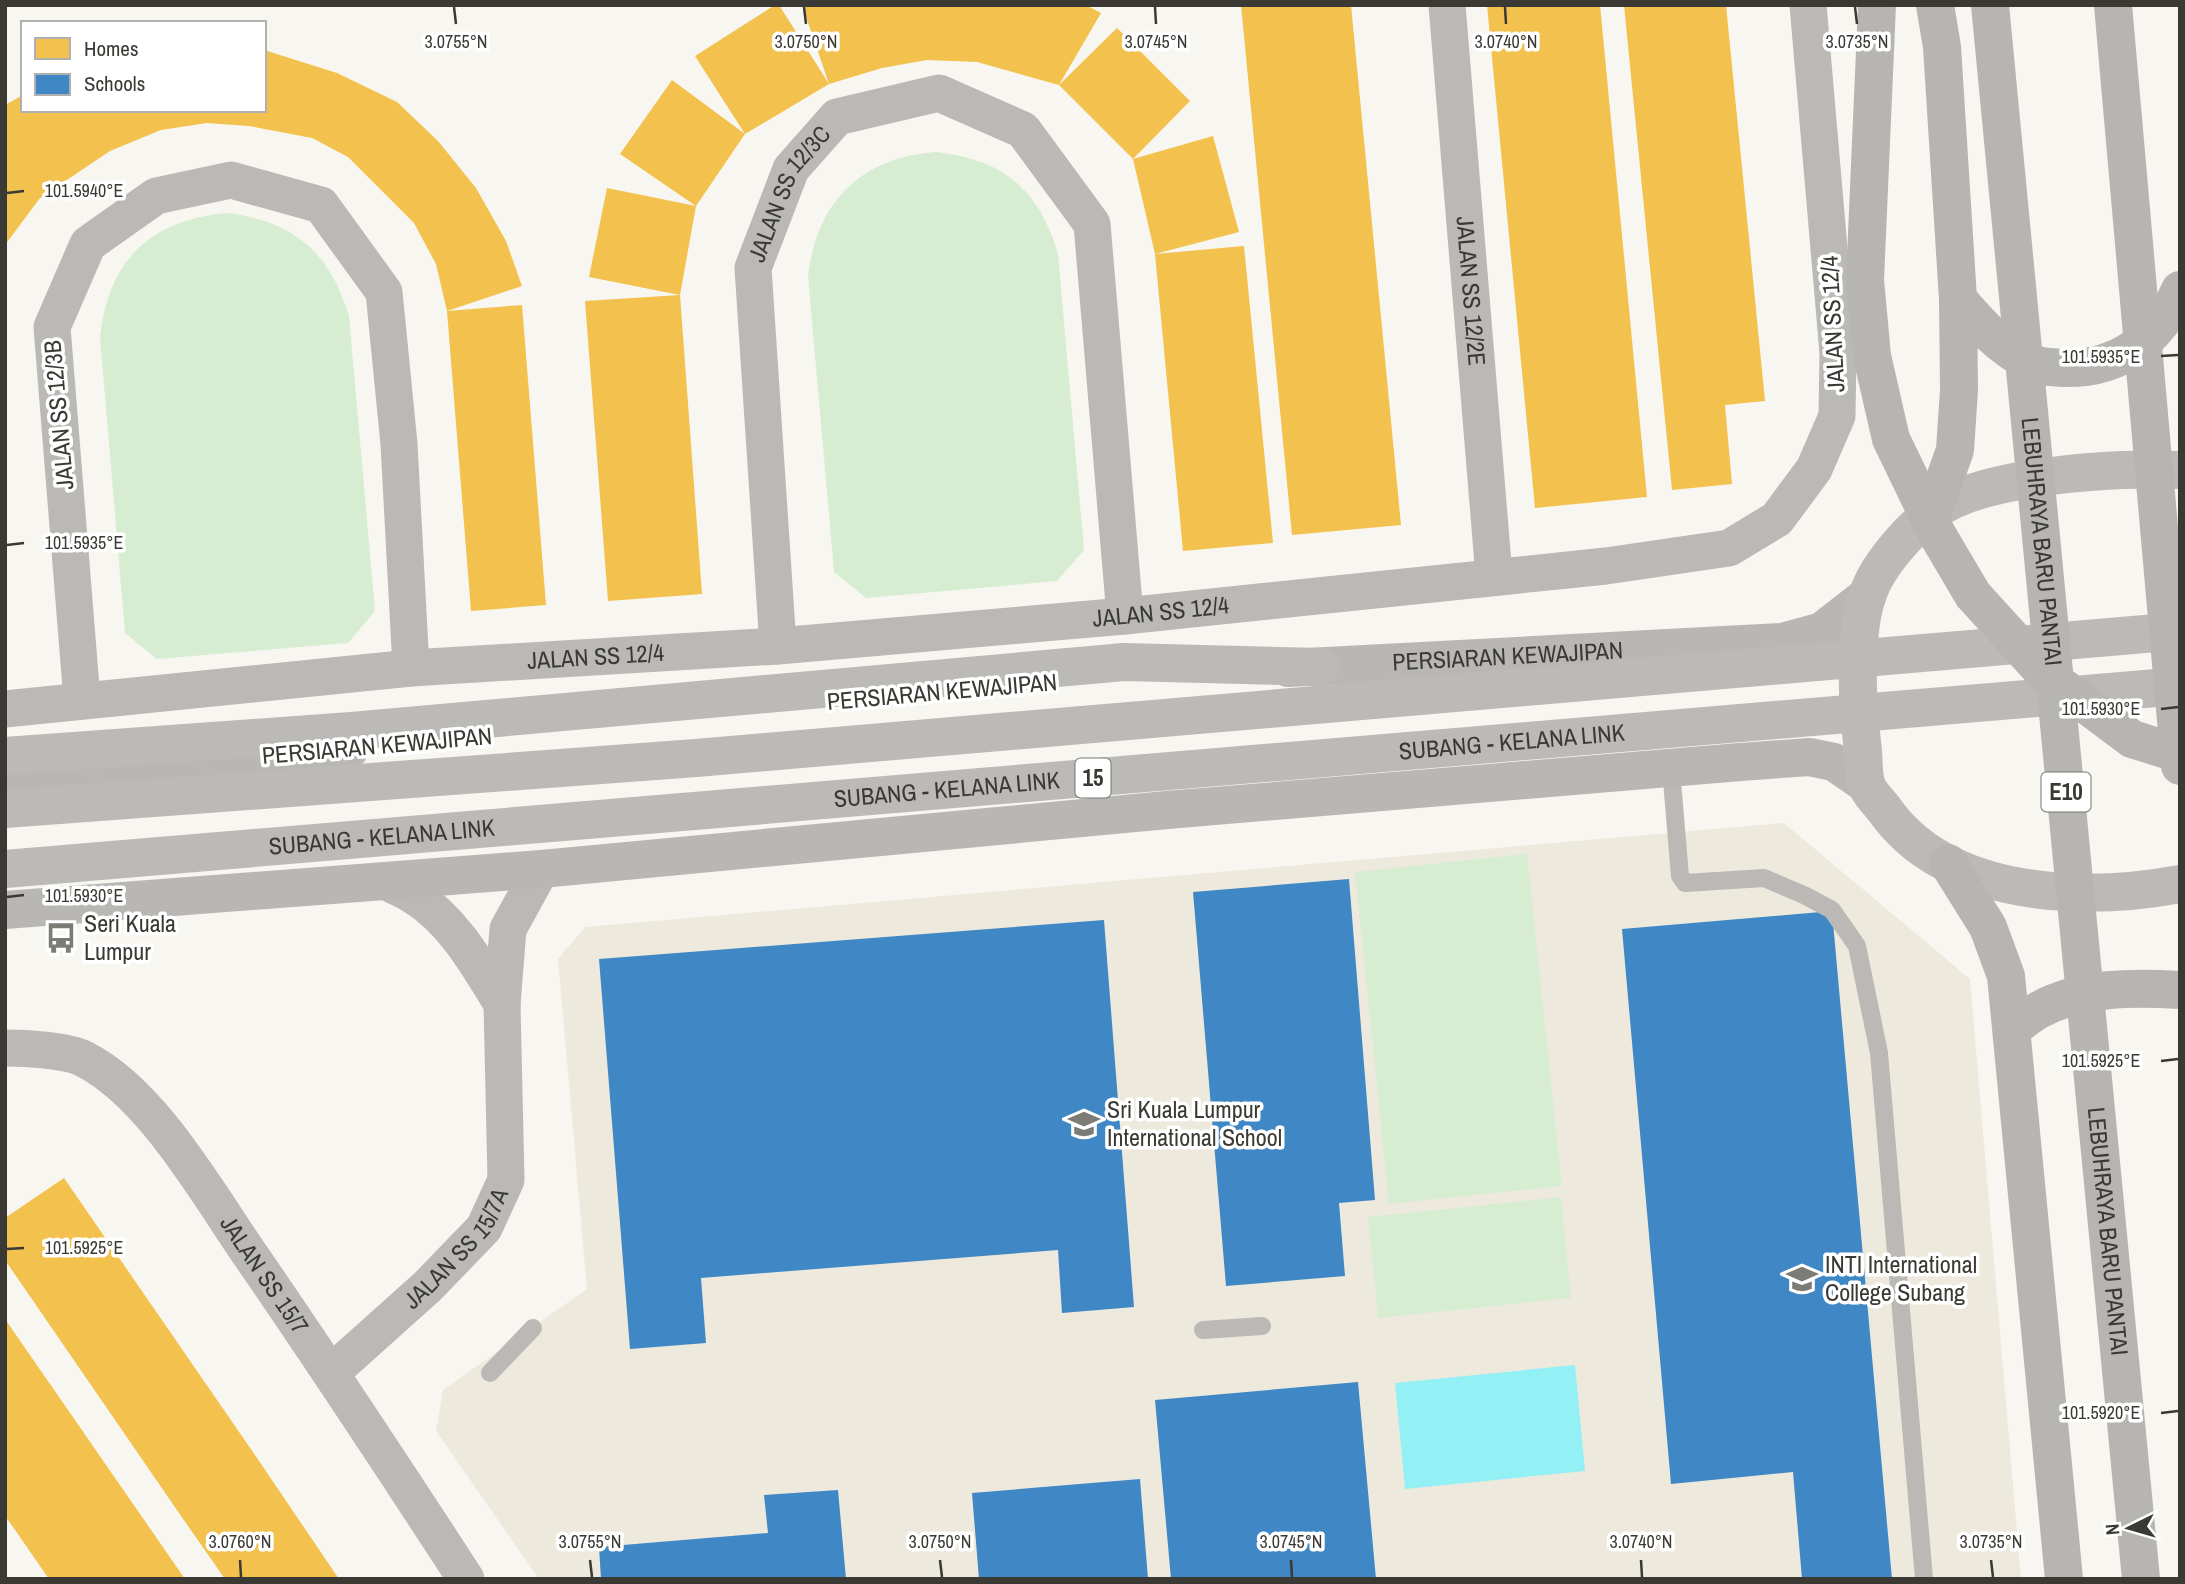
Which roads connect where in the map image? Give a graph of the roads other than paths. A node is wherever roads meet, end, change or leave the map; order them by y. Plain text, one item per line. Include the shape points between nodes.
1 (1447, 5) edge
2 (1808, 5) edge
3 (1877, 5) edge
4 (1935, 5) edge
5 (1990, 5) edge
6 (2113, 5) edge
7 (2180, 290) edge
8 (1958, 299) junction
9 (2180, 470) edge
10 (1933, 512) junction
11 (1494, 576) junction
12 (1867, 596) junction
13 (1125, 616) junction
14 (2180, 631) edge
15 (778, 646) junction
16 (1320, 667) junction
17 (411, 668) junction
18 (2180, 686) edge
19 (82, 700) junction
20 (5, 709) edge
21 (2180, 754) edge
22 (5, 757) edge
23 (2180, 766) edge
24 (1671, 769) junction
25 (5, 781) edge
26 (1866, 784) junction
27 (5, 809) edge
28 (1948, 863) junction
29 (5, 869) edge
30 (541, 869) junction
31 (385, 881) junction
32 (2180, 884) edge
33 (5, 910) edge
34 (2180, 990) edge
35 (502, 1004) junction
36 (2012, 1029) junction
37 (5, 1048) edge
38 (1262, 1326) dead end
39 (533, 1328) dead end
40 (1203, 1330) dead end
41 (331, 1373) junction
42 (490, 1373) dead end
43 (466, 1579) edge
44 (1924, 1579) edge
45 (2064, 1579) edge
46 (2141, 1579) edge

1 - 11 street, JALAN SS 12/2E
2 - 11 street, JALAN SS 12/4 via 1839,353 1837,416 1814,469 1777,519 1730,548
3 - 21 highway, bridge via 1865,279 1872,356 1891,439 1973,595 2009,635 2045,674 2132,738
4 - 8 highway via 1942,47
5 - 46 highway, LEBUHRAYA BARU PANTAI / E10, bridge
6 - 23 highway, bridge
7 - 8 highway via 2157,331 2119,359 2086,369 2033,364 1981,327
8 - 10 highway via 1955,450
9 - 10 main road via 2091,472 2001,485 1958,497
10 - 12 main road via 1900,544 1876,575
11 - 13 street, JALAN SS 12/4
12 - 16 main road, PERSIARAN KEWAJIPAN via 1822,631 1782,642
12 - 26 main road via 1857,686
13 - 15 street, JALAN SS 12/4
13 - 15 street, JALAN SS 12/3C via 1092,224 1023,130 939,93 837,117 791,169 753,268
14 - 27 main road, 15, bridge via 710,757
15 - 17 street, JALAN SS 12/4
16 - 22 main road via 1124,662
16 - 25 main road, PERSIARAN KEWAJIPAN via 1117,677 889,696
17 - 19 street, JALAN SS 12/4
17 - 19 street, JALAN SS 12/3B via 399,444 384,292 321,205 231,180 156,196 88,244 52,327
18 - 29 main road, SUBANG - KELANA LINK / 15, bridge
19 - 20 street, JALAN SS 12/4
24 - 26 main road via 1809,757 1834,762
24 - 30 main road via 1167,810
24 - 44 lane via 1680,876 1685,883 1764,878 1832,910 1857,946 1880,1053
26 - 28 main road via 1910,840
28 - 32 main road via 2012,886 2041,890 2087,893
28 - 36 highway via 1987,927 2006,976
30 - 31 main road
30 - 35 street, JALAN SS 15/7A via 508,929
31 - 33 main road
31 - 35 street, JALAN SS 15/7A via 415,897 448,924
34 - 36 highway via 2084,993 2039,1009
35 - 41 street, JALAN SS 15/7A via 506,1180 484,1228 428,1286
36 - 45 highway
37 - 41 street, JALAN SS 15/7 via 82,1058 122,1086 161,1126
38 - 40 lane
39 - 42 lane
41 - 43 street, JALAN SS 15/7

